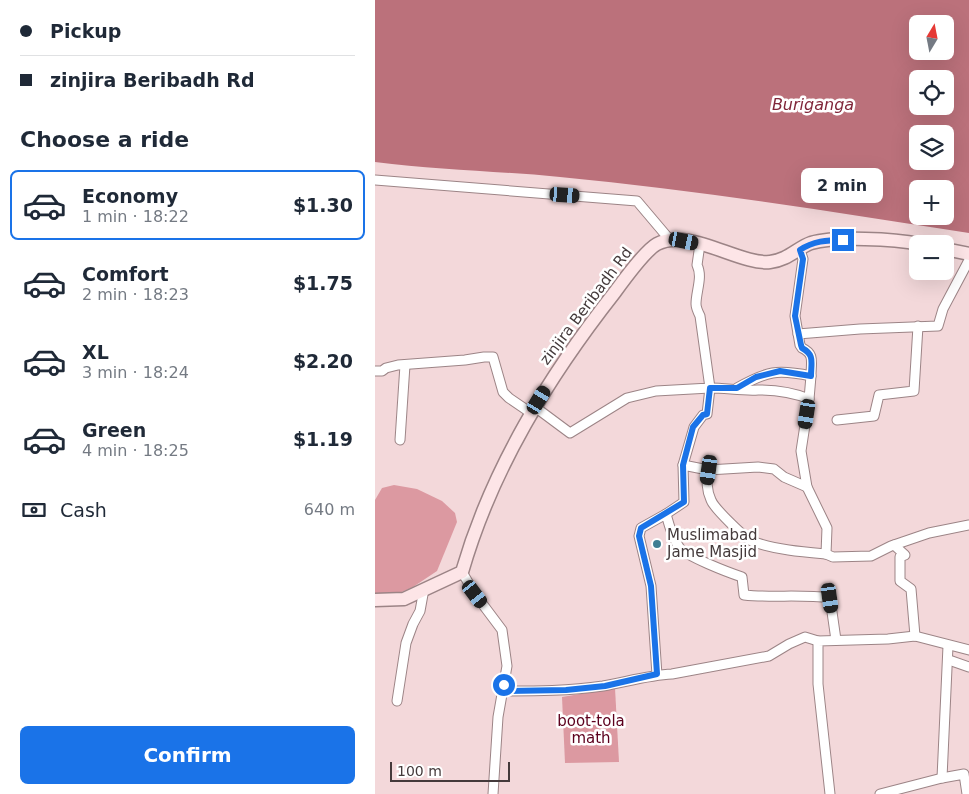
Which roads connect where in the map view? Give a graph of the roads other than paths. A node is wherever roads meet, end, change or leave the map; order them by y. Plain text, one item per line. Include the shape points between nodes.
1 (375, 180) edge
2 (670, 240) junction
3 (909, 243) edge
4 (700, 244) junction
5 (800, 250) junction
6 (954, 251) edge
7 (969, 254) edge
8 (969, 260) edge
9 (918, 326) junction
10 (798, 334) junction
11 (405, 365) junction
12 (375, 371) edge
13 (811, 376) junction
14 (710, 388) junction
15 (737, 388) junction
16 (809, 399) junction
17 (533, 410) junction
18 (837, 420) dead end
19 (399, 440) dead end
20 (683, 465) junction
21 (709, 470) junction
22 (807, 487) junction
23 (665, 514) junction
24 (969, 525) edge
25 (894, 545) junction
26 (826, 554) junction
27 (457, 574) junction
28 (424, 589) junction
29 (375, 600) edge
30 (915, 636) junction
31 (836, 640) junction
32 (818, 641) junction
33 (948, 646) junction
34 (969, 650) edge
35 (949, 660) junction
36 (969, 667) edge
37 (657, 674) junction
38 (502, 691) junction
39 (397, 701) dead end
40 (942, 778) junction
41 (493, 794) edge
42 (830, 794) edge
43 (880, 794) edge
44 (967, 794) edge

1 - 2 street via 637,201
2 - 4 street
2 - 17 street, zinjira Beribadh Rd via 657,244 627,275 557,370
3 - 5 street via 828,240 809,244
4 - 5 street via 767,262
4 - 14 street via 696,306
5 - 10 street via 803,259 795,316
6 - 7 street
8 - 9 street via 943,309 939,324
9 - 10 street
9 - 18 street via 914,391 879,395 874,416
10 - 13 street via 802,348 811,355
11 - 12 street
11 - 17 street via 493,357 503,392
11 - 19 street
13 - 15 street via 780,371 756,377
13 - 16 street
14 - 15 street
14 - 17 street via 627,398 570,433
14 - 20 street via 707,414 693,427
15 - 16 street via 793,392
16 - 22 street via 801,451
17 - 27 street, zinjira Beribadh Rd via 495,485
20 - 21 street
20 - 23 street via 684,502
21 - 22 street via 774,469
21 - 26 street via 706,486 711,502 752,542
22 - 26 street via 827,528
23 - 31 street via 680,548 742,577 744,595 830,598
23 - 37 street via 641,528 639,536 651,586
24 - 25 street via 929,533
25 - 26 street via 871,556 833,557
25 - 30 street via 905,555 900,558 900,581 911,589
27 - 28 street
27 - 38 street via 502,630 507,666
28 - 29 street via 404,599
28 - 39 street via 420,611 407,643
30 - 31 street
30 - 33 street
31 - 32 street
32 - 37 street via 805,637 769,656
32 - 42 street via 818,684
33 - 34 street
33 - 35 street
35 - 36 street
35 - 40 street
37 - 38 street via 605,686
38 - 41 street
40 - 43 street
40 - 44 street via 964,774

